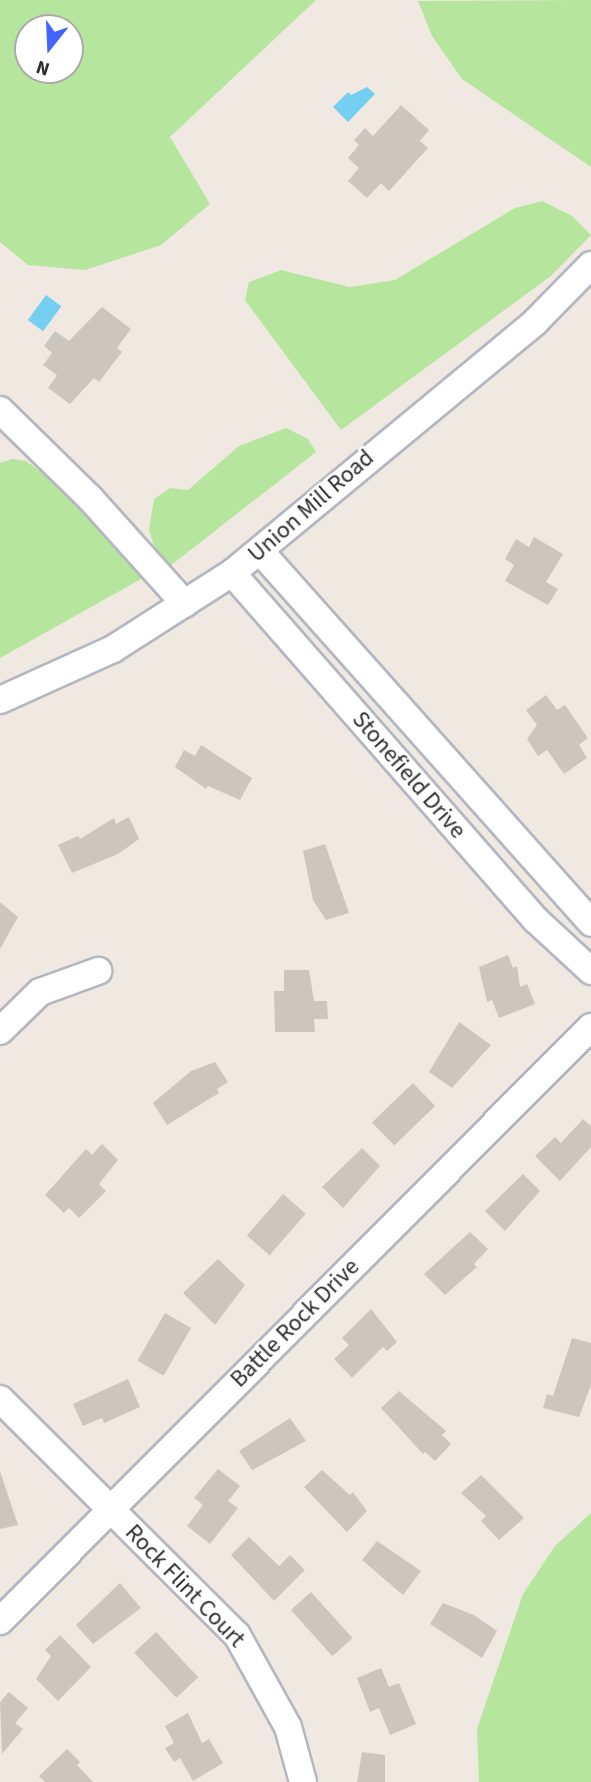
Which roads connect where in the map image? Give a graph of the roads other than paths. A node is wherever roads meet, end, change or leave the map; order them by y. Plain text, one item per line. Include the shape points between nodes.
1 (591, 265) edge
2 (0, 410) edge
3 (260, 551) junction
4 (232, 573) junction
5 (185, 604) junction
6 (0, 700) edge
7 (591, 923) edge
8 (98, 971) dead end
9 (591, 971) edge
10 (591, 1027) edge
11 (0, 1031) edge
12 (0, 1399) edge
13 (111, 1509) junction
14 (0, 1621) edge
15 (303, 1782) edge

1 - 3 street, Union Mill Road via 535,321
2 - 5 street via 90,498
3 - 4 street, Union Mill Road
3 - 7 street, Stonefield Drive
4 - 5 street, Union Mill Road
4 - 9 street, Stonefield Drive via 536,920
5 - 6 street, Union Mill Road via 114,649
8 - 11 street via 40,992
10 - 13 street, Battle Rock Drive
12 - 13 street, Rock Flint Court
13 - 14 street, Battle Rock Drive
13 - 15 street, Rock Flint Court via 237,1635 288,1727

